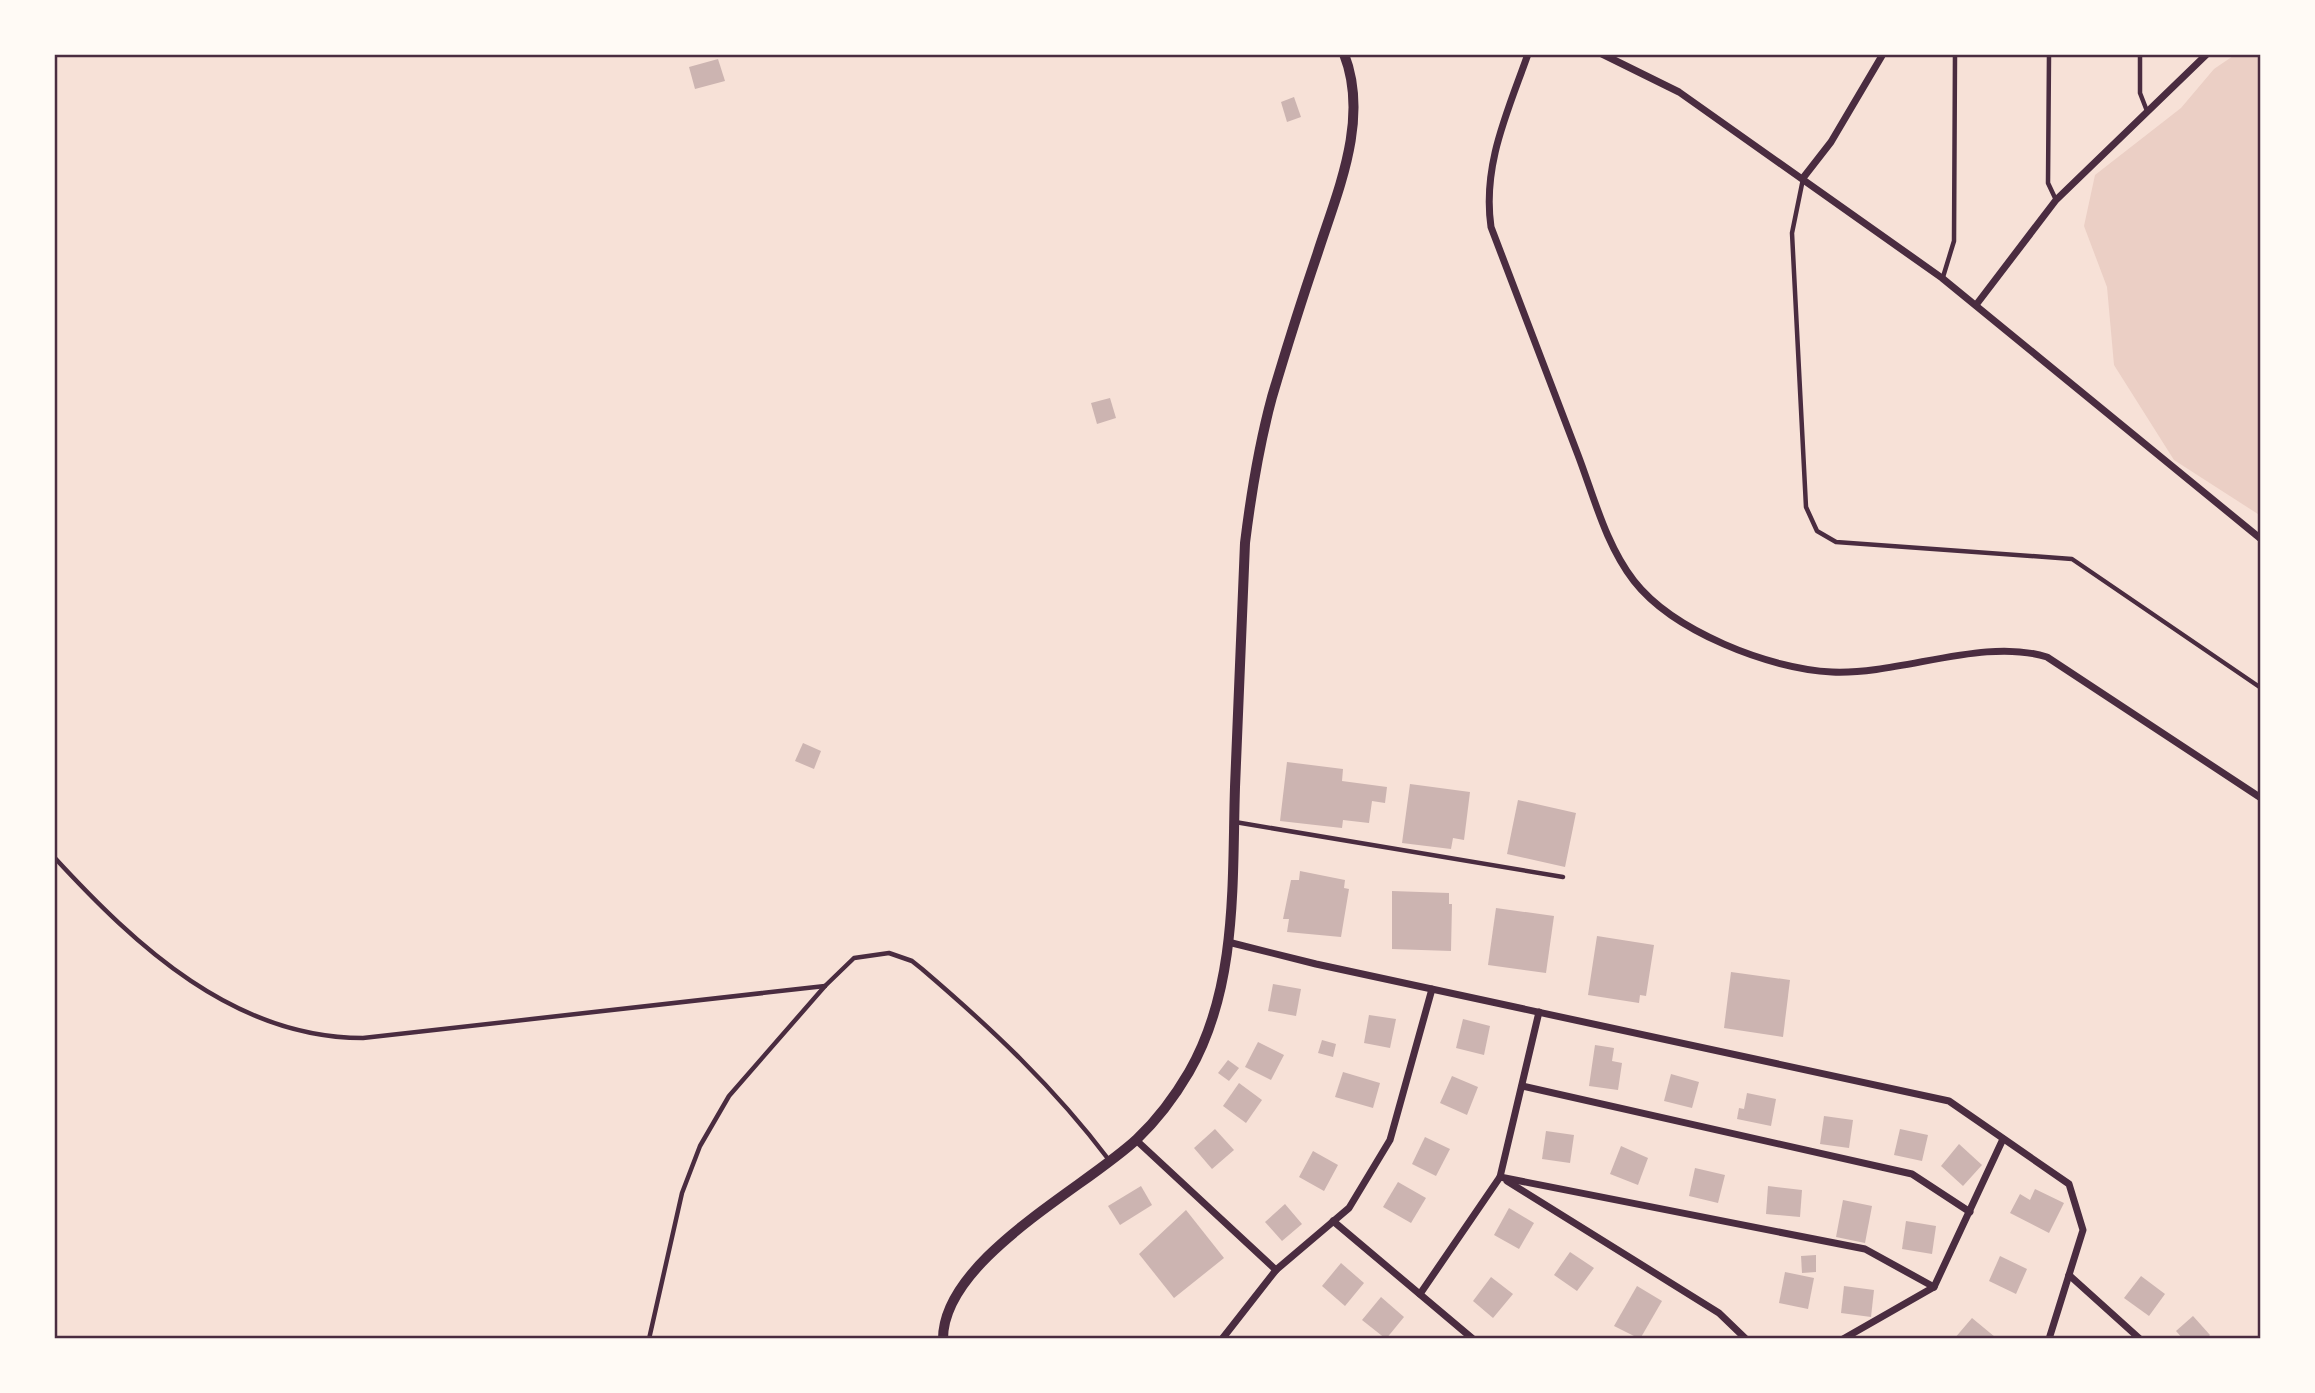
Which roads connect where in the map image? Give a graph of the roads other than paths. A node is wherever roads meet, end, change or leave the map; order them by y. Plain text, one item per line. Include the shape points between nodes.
1 (1343, 54) edge
2 (1528, 54) edge
3 (1602, 54) edge
4 (1883, 54) edge
5 (1955, 54) edge
6 (2049, 54) edge
7 (2140, 54) edge
8 (2207, 54) edge
9 (2147, 111) junction
10 (1803, 178) junction
11 (2056, 200) junction
12 (1942, 278) junction
13 (1976, 305) junction
14 (2261, 539) edge
15 (2261, 688) edge
16 (2261, 798) edge
17 (1234, 822) junction
18 (54, 857) edge
19 (1563, 877) dead end
20 (1228, 942) junction
21 (825, 986) junction
22 (1432, 989) junction
23 (1539, 1012) junction
24 (1522, 1086) junction
25 (2003, 1139) junction
26 (1136, 1140) junction
27 (1109, 1160) junction
28 (1500, 1177) junction
29 (1970, 1212) junction
30 (1333, 1221) junction
31 (1276, 1270) junction
32 (2069, 1275) junction
33 (1934, 1287) junction
34 (1420, 1294) junction
35 (649, 1339) edge
36 (943, 1339) edge
37 (1222, 1339) edge
38 (1473, 1339) edge
39 (1746, 1339) edge
40 (1843, 1339) edge
41 (2049, 1339) edge
42 (2140, 1339) edge

1 - 17 street via 1354,111 1346,163 1277,381 1251,493 1244,543
2 - 16 street via 1493,155 1488,190 1491,227 1615,550 1648,597 1680,623 1771,662 1810,670 1878,671 2009,650 2047,657
3 - 10 street via 1679,92
4 - 10 street via 1831,142
5 - 12 lane via 1954,241
6 - 11 lane via 2048,183
7 - 9 lane via 2140,93
8 - 9 street
9 - 11 street
10 - 12 street
10 - 15 lane via 1793,233 1806,507 1817,531 1836,542 2073,559
11 - 13 street
12 - 13 street
13 - 14 street
17 - 19 lane
17 - 20 street
18 - 21 lane via 99,906 148,949 243,1012 278,1027 318,1036 363,1038
20 - 22 street
20 - 26 street via 1223,981 1204,1042 1173,1098
21 - 27 lane via 854,958 866,954 889,953 912,961 1026,1062
21 - 35 lane via 746,1073 699,1146 682,1193
22 - 23 street
22 - 30 street via 1390,1140 1349,1208
23 - 24 street
23 - 25 street via 1949,1101
24 - 28 street
24 - 29 street via 1912,1174
25 - 29 street
25 - 32 street via 2069,1184 2083,1230
26 - 27 street
26 - 31 street
27 - 36 street via 1017,1230 982,1264 953,1298
28 - 33 street via 1865,1248
28 - 34 street
28 - 39 street via 1719,1313
29 - 33 street
30 - 31 street
30 - 34 street
31 - 37 street
32 - 41 street
32 - 42 street
33 - 40 street
34 - 38 street

